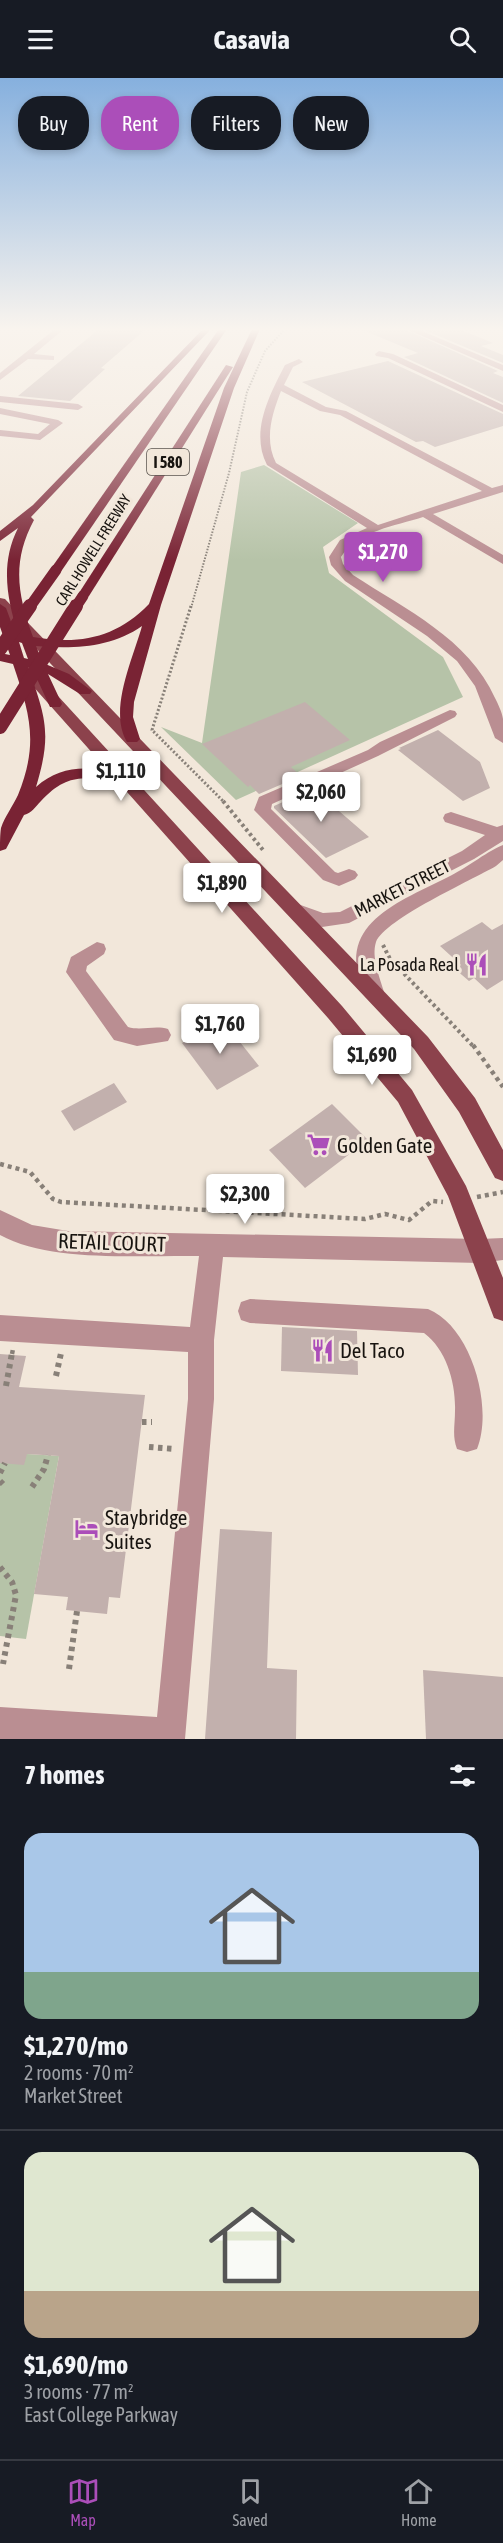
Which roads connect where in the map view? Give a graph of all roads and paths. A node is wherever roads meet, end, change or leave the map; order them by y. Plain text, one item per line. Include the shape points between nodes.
1 (133, 407) edge
2 (169, 407) edge
3 (205, 407) edge
4 (223, 407) edge
5 (244, 407) edge
6 (273, 407) edge
7 (318, 407) edge
8 (0, 411) edge
9 (0, 433) edge
10 (497, 490) edge
11 (38, 507) junction
12 (425, 514) junction
13 (377, 529) junction
14 (0, 537) edge
15 (503, 560) edge
16 (0, 602) edge
17 (154, 605) junction
18 (0, 608) edge
19 (4, 637) edge
20 (30, 637) junction
21 (0, 649) edge
22 (0, 657) edge
23 (18, 661) junction
24 (38, 665) junction
25 (85, 691) junction
26 (503, 693) edge
27 (486, 694) junction
28 (56, 704) junction
29 (450, 714) dead end
30 (0, 728) edge
31 (503, 738) edge
32 (132, 739) junction
33 (126, 782) junction
34 (451, 818) dead end
35 (10, 827) junction
36 (502, 838) edge
37 (0, 845) edge
38 (269, 858) dead end
39 (349, 875) dead end
40 (296, 910) junction
41 (385, 946) dead end
42 (96, 949) dead end
43 (374, 992) junction
44 (161, 1035) dead end
45 (503, 1087) edge
46 (0, 1164) edge
47 (503, 1171) edge
48 (439, 1203) dead end
49 (0, 1221) edge
50 (212, 1245) junction
51 (492, 1250) edge
52 (503, 1260) edge
53 (503, 1309) edge
54 (250, 1311) dead end
55 (7, 1336) edge
56 (201, 1340) junction
57 (6, 1386) dead end
58 (142, 1422) dead end
59 (152, 1422) dead end
60 (467, 1439) dead end
61 (48, 1455) dead end
62 (5, 1463) dead end
63 (0, 1473) edge
64 (32, 1487) dead end
65 (0, 1568) edge
66 (77, 1611) dead end
67 (3, 1664) dead end
68 (69, 1669) dead end
69 (0, 1724) edge

1 - 11 highway
2 - 21 highway, CARL HOWELL FREEWAY / I 580, bridge
3 - 30 highway, CARL HOWELL FREEWAY / I 580, bridge
4 - 17 highway
5 - 38 path via 204,566 152,730 232,810
6 - 13 street via 267,424 266,456 272,465
7 - 10 street via 343,413
8 - 9 street via 58,423 40,436
10 - 12 street
11 - 14 highway
11 - 20 highway via 17,541 12,561 13,591
12 - 13 street
12 - 15 street
13 - 27 street via 344,543 335,557 337,565 349,578 452,649 471,668
16 - 20 main road
17 - 20 highway via 147,617 132,628 100,640 69,643
17 - 32 highway via 127,702
18 - 19 highway
19 - 20 highway
19 - 23 main road
20 - 24 highway
20 - 25 main road
22 - 23 highway
23 - 24 highway
23 - 28 main road
23 - 35 highway via 39,731 36,761 26,795
24 - 25 highway via 66,676
24 - 28 highway
25 - 32 main road
26 - 27 street
27 - 31 street
28 - 33 main road
29 - 39 street via 265,801 262,810 329,876 339,880
32 - 40 main road
33 - 35 highway via 93,773 61,776 44,787
33 - 51 main road via 335,1012 405,1096
34 - 36 street
35 - 37 highway
36 - 40 street, MARKET STREET via 344,918 322,920
36 - 43 street, MARKET STREET via 471,874 390,916 373,929 367,952
40 - 43 main road
41 - 45 path via 390,959 474,1047
42 - 44 street via 78,962 76,972 117,1030 129,1037
43 - 47 main road via 453,1083
46 - 48 path via 30,1172 53,1199 61,1202 365,1219 384,1214 409,1220 432,1201
49 - 50 street, RETAIL COURT via 17,1233 47,1240
50 - 51 street, RETAIL COURT
50 - 56 street
51 - 52 street
51 - 53 main road
54 - 60 street via 428,1321 439,1326 459,1364 468,1400
55 - 56 street
55 - 57 path
56 - 69 street via 201,1399 171,1734
58 - 59 path
61 - 64 path
62 - 63 path
65 - 67 path via 12,1582 16,1595
66 - 68 path

